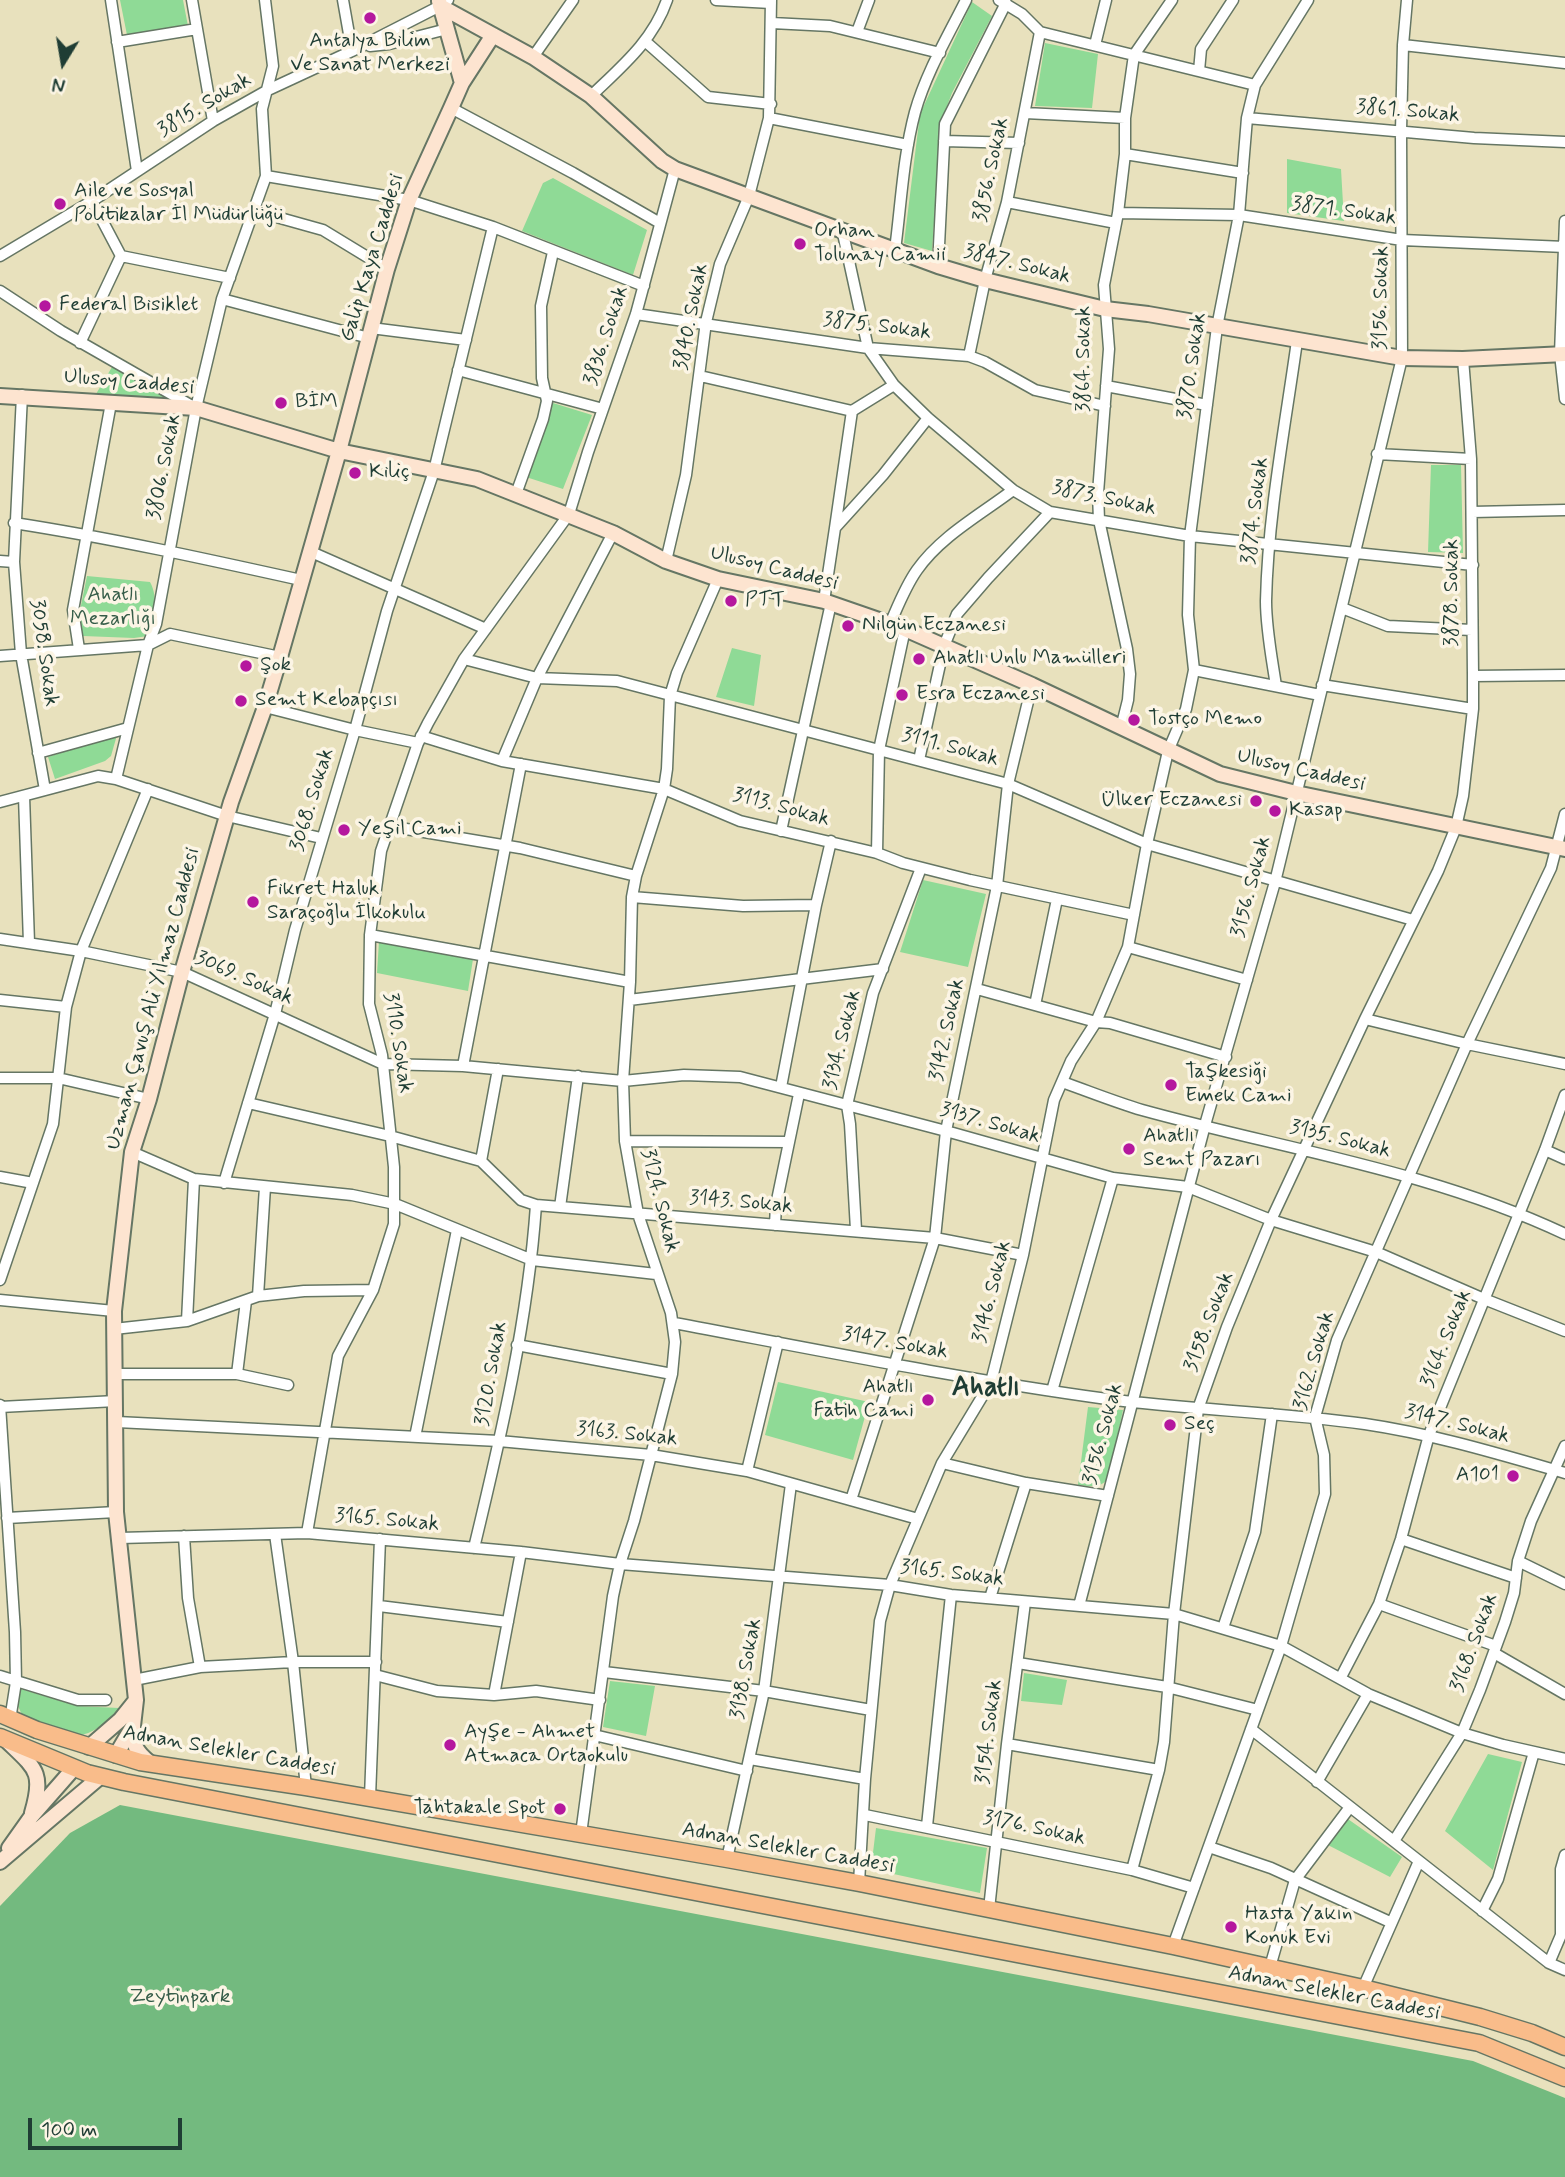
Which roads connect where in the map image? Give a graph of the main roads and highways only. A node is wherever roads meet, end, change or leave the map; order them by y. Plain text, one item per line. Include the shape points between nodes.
1 (5, 1717) edge
2 (3, 1738) edge
3 (89, 1747) junction
4 (116, 1755) junction
5 (74, 1768) junction
6 (100, 1777) junction
7 (1565, 2047) edge
8 (1565, 2078) edge

1 - 3 main road, Adnan Selekler Caddesi
2 - 5 main road, Adnan Selekler Caddesi
3 - 4 main road, Adnan Selekler Caddesi
3 - 5 main road
4 - 6 main road
4 - 7 main road, Adnan Selekler Caddesi via 727,1859 1173,1946 1480,2017
5 - 6 main road, Adnan Selekler Caddesi
6 - 8 main road, Adnan Selekler Caddesi via 1479,2043

